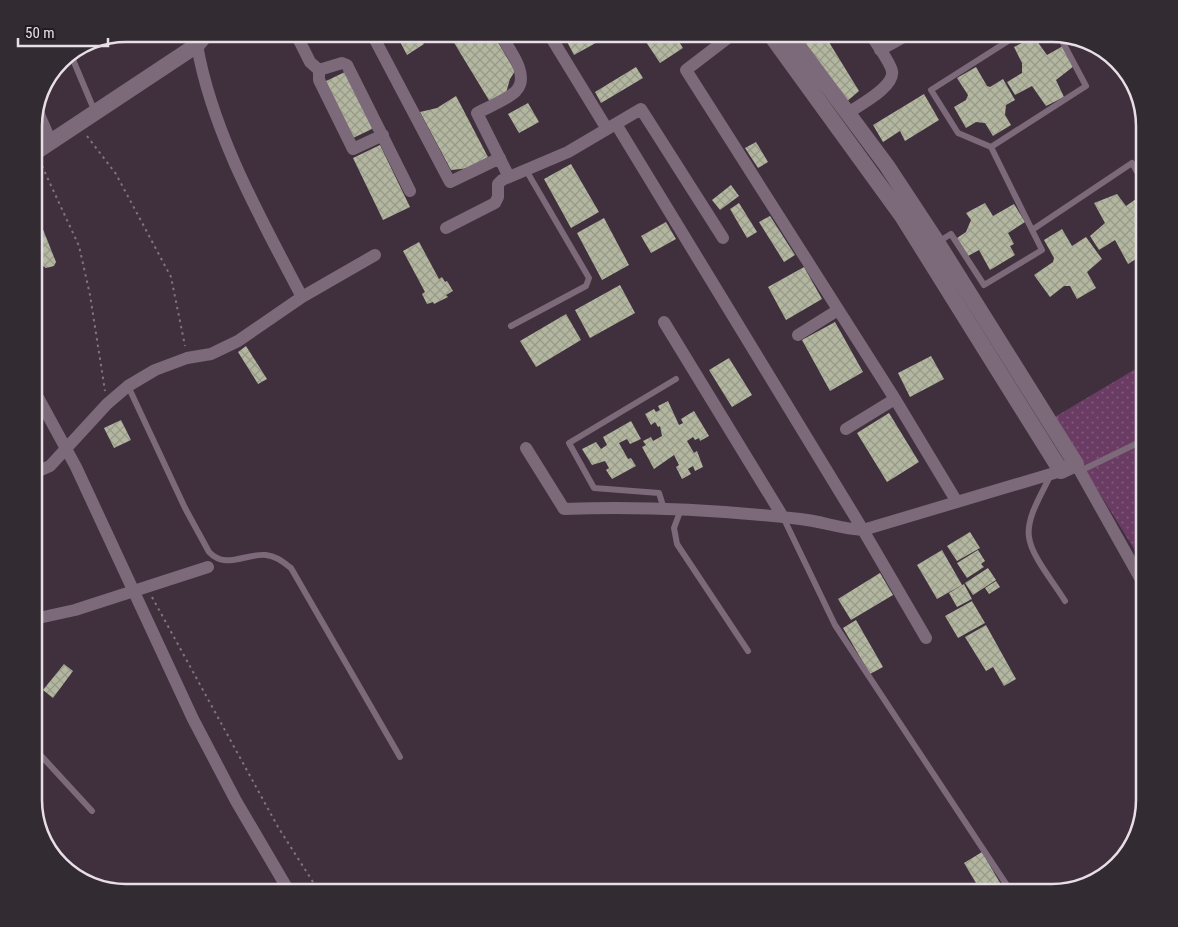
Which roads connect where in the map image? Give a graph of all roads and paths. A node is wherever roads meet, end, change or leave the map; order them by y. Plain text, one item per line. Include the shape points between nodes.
1 (198, 42) edge
2 (201, 42) edge
3 (300, 42) edge
4 (376, 42) edge
5 (505, 42) edge
6 (554, 42) edge
7 (723, 42) edge
8 (776, 42) edge
9 (795, 42) edge
10 (875, 42) edge
11 (894, 42) edge
12 (1006, 42) edge
13 (1063, 43) edge
14 (880, 50) junction
15 (74, 61) edge
16 (319, 70) junction
17 (95, 113) junction
18 (848, 113) junction
19 (43, 124) edge
20 (78, 124) junction
21 (611, 127) junction
22 (383, 135) junction
23 (51, 142) junction
24 (991, 147) junction
25 (43, 148) edge
26 (500, 158) junction
27 (43, 170) edge
28 (526, 170) junction
29 (1136, 170) edge
30 (509, 177) junction
31 (410, 191) dead end
32 (446, 228) dead end
33 (1032, 230) junction
34 (723, 238) dead end
35 (930, 246) junction
36 (375, 254) dead end
37 (302, 297) junction
38 (838, 310) junction
39 (664, 322) dead end
40 (511, 326) dead end
41 (798, 335) dead end
42 (187, 358) junction
43 (676, 379) dead end
44 (128, 386) junction
45 (895, 400) junction
46 (108, 404) junction
47 (43, 406) edge
48 (846, 429) dead end
49 (1136, 443) edge
50 (526, 448) dead end
51 (67, 450) junction
52 (43, 469) edge
53 (1067, 470) junction
54 (958, 502) junction
55 (664, 509) junction
56 (681, 509) junction
57 (783, 517) junction
58 (863, 530) junction
59 (208, 567) dead end
60 (1136, 573) edge
61 (146, 586) junction
62 (131, 590) junction
63 (1065, 601) dead end
64 (43, 617) edge
65 (926, 638) dead end
66 (748, 650) dead end
67 (400, 757) dead end
68 (43, 758) edge
69 (92, 811) dead end
70 (285, 884) edge
71 (314, 884) edge
72 (1006, 884) edge

1 - 17 street
2 - 37 street via 203,80 225,136 254,205
3 - 16 street via 313,67
4 - 26 street via 450,182
5 - 26 street via 520,69 519,84 516,91 477,113
6 - 21 street
7 - 38 street via 686,70
8 - 35 street
9 - 18 street
10 - 14 street
11 - 14 street
12 - 24 lane via 931,90 958,133
13 - 24 lane via 1086,86
14 - 18 street via 892,72 891,81
15 - 17 lane
16 - 22 street via 342,63 347,65
16 - 22 street via 319,80 353,149
17 - 20 street
18 - 35 street via 887,166
19 - 23 street
20 - 23 street
20 - 42 path via 116,174 172,277
21 - 28 street via 568,152
21 - 34 street via 641,109
21 - 58 street
22 - 31 street
23 - 25 street
24 - 33 lane
26 - 30 street
27 - 46 path via 79,246
28 - 30 street
28 - 40 lane via 589,278 586,286
29 - 33 lane via 1132,163
30 - 32 street via 498,184 495,203
33 - 35 lane via 1042,250 984,285 952,234
35 - 53 street
36 - 37 street
37 - 42 street via 238,341 210,354
38 - 41 street
38 - 45 street
39 - 57 street
42 - 44 street via 155,370
43 - 55 lane via 569,443 594,488 659,493
44 - 46 street
44 - 67 lane via 209,552 225,562 265,555 278,558 291,568
45 - 48 street
45 - 54 street
46 - 51 street
47 - 51 street
49 - 53 lane
50 - 55 street via 564,509
51 - 52 street
51 - 62 street
53 - 54 street
53 - 60 street
53 - 63 lane via 1032,518 1029,536 1036,556
54 - 58 street
55 - 56 street
56 - 57 street
56 - 66 lane via 674,528 677,544
57 - 58 street
57 - 72 lane via 835,625
58 - 65 street
59 - 61 street
61 - 62 street
61 - 71 path via 278,827
62 - 64 street via 75,610
62 - 70 street via 193,719
68 - 69 lane

